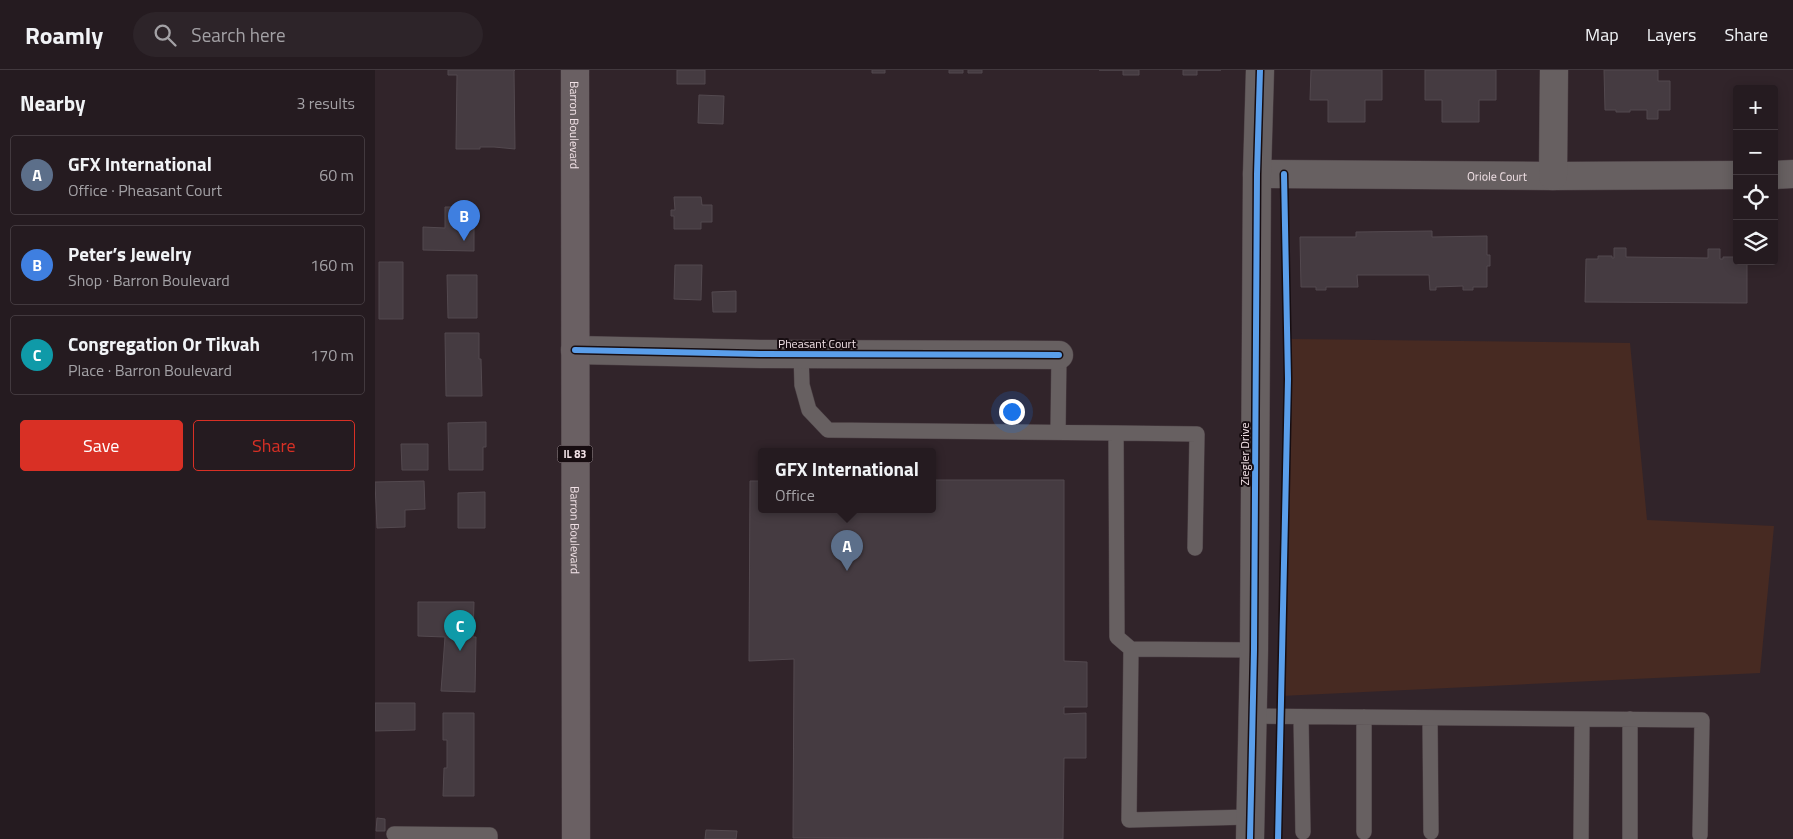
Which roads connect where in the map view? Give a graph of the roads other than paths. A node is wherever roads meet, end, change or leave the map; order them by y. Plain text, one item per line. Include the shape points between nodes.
1 (575, 70) edge
2 (1260, 70) edge
3 (1554, 70) edge
4 (1257, 174) junction
5 (1778, 174) edge
6 (1793, 174) edge
7 (1733, 175) edge
8 (1553, 176) junction
9 (575, 350) junction
10 (801, 354) junction
11 (1059, 355) joint
12 (1058, 432) junction
13 (1116, 433) junction
14 (1195, 548) dead end
15 (1131, 649) junction
16 (1254, 650) junction
17 (1253, 716) junction
18 (1301, 717) junction
19 (1364, 717) junction
20 (1431, 718) junction
21 (1581, 719) junction
22 (1630, 719) junction
23 (1250, 828) edge
24 (1303, 832) dead end
25 (1365, 832) dead end
26 (1431, 832) dead end
27 (394, 834) dead end
28 (1700, 835) dead end
29 (1630, 838) edge
30 (490, 839) edge
31 (576, 839) edge
32 (1581, 839) edge

1 - 9 main road, Barron Boulevard / IL 83
2 - 4 street, Ziegler Drive
3 - 8 street
4 - 8 street, Oriole Court
4 - 16 street, Ziegler Drive
5 - 6 street
7 - 8 street, Oriole Court
9 - 10 street, Pheasant Court
9 - 31 main road, Barron Boulevard / IL 83
10 - 11 street, Pheasant Court
10 - 12 lane via 802,385 809,410 828,430
11 - 12 lane
12 - 13 lane
13 - 14 lane via 1197,434
13 - 15 lane via 1117,636
15 - 16 lane
15 - 23 lane via 1129,820
16 - 17 street, Ziegler Drive
17 - 18 lane
17 - 23 street, Ziegler Drive
18 - 19 lane
18 - 24 lane
19 - 20 lane
19 - 25 lane
20 - 21 lane
20 - 26 lane
21 - 22 lane
21 - 32 lane
22 - 28 lane via 1702,720
22 - 29 lane
27 - 30 lane via 490,834

